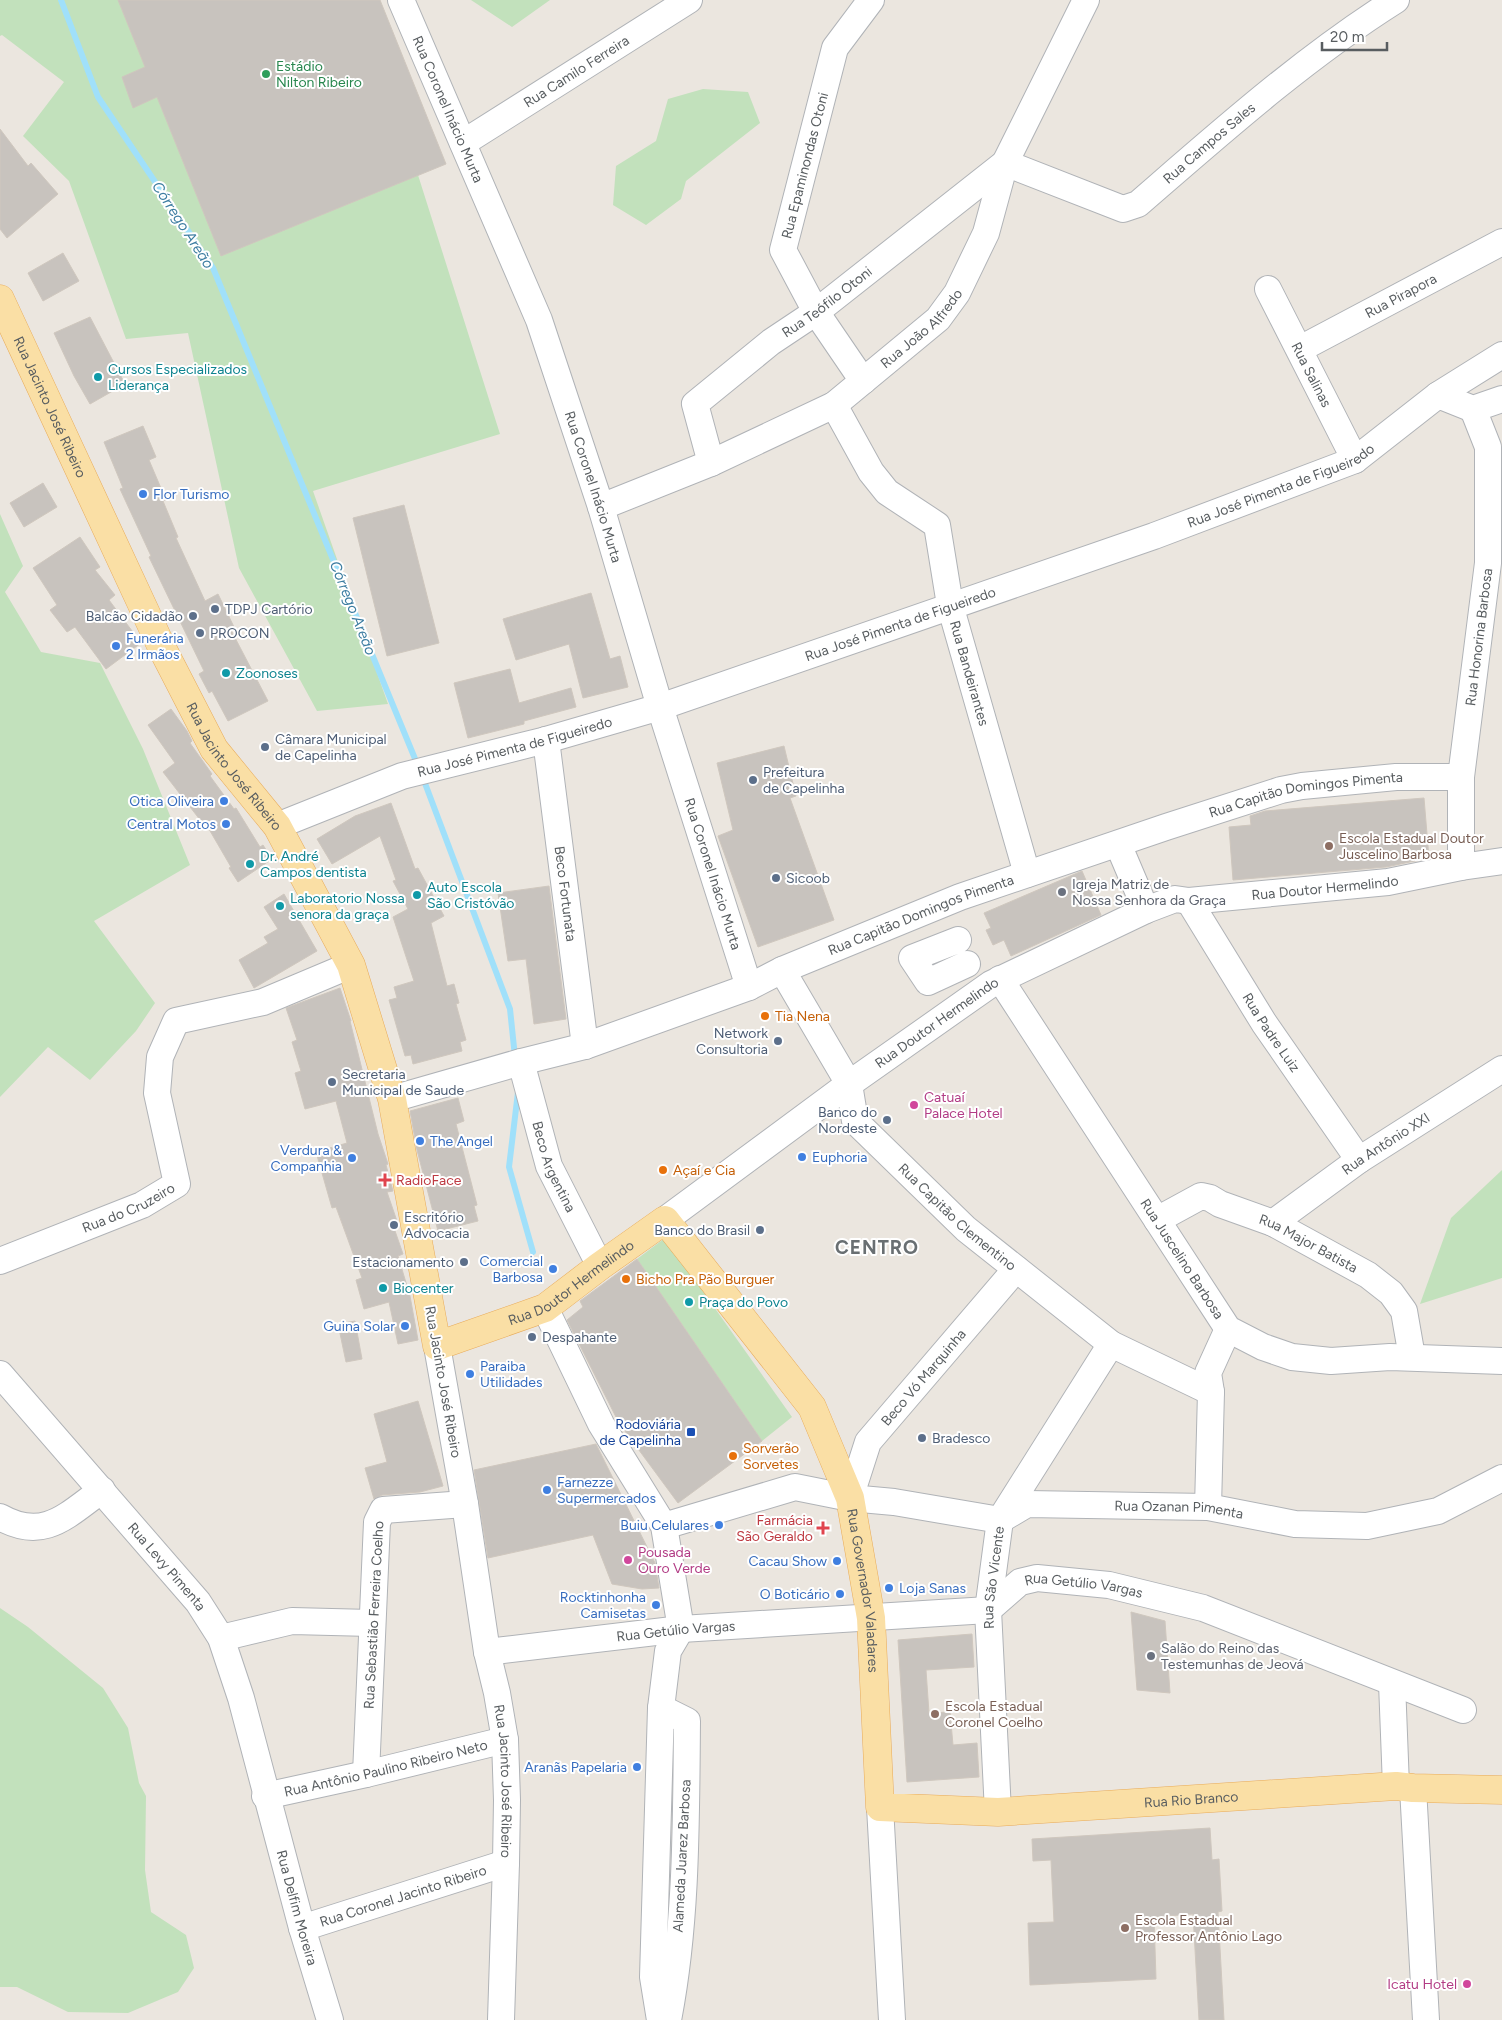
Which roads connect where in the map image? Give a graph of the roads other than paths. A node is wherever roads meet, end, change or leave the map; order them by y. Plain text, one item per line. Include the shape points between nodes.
1 (401, 0) edge
2 (689, 0) edge
3 (871, 0) edge
4 (1086, 0) edge
5 (1396, 0) edge
6 (463, 143) junction
7 (1005, 163) junction
8 (1502, 242) edge
9 (1268, 290) dead end
10 (0, 299) edge
11 (816, 312) junction
12 (1300, 349) junction
13 (1502, 355) edge
14 (863, 381) junction
15 (1438, 395) junction
16 (1502, 399) edge
17 (834, 405) junction
18 (1473, 409) junction
19 (1355, 460) junction
20 (711, 463) junction
21 (601, 507) junction
22 (1495, 566) edge
23 (950, 605) junction
24 (660, 707) junction
25 (546, 740) junction
26 (1461, 777) junction
27 (278, 826) junction
28 (1118, 844) junction
29 (1502, 861) edge
30 (1461, 867) junction
31 (1027, 874) junction
32 (960, 897) junction
33 (1189, 901) junction
34 (1146, 910) junction
35 (351, 965) junction
36 (782, 970) junction
37 (996, 981) junction
38 (749, 987) junction
39 (585, 1046) junction
40 (514, 1065) junction
41 (1502, 1069) edge
42 (849, 1084) junction
43 (392, 1099) junction
44 (1359, 1160) junction
45 (665, 1220) junction
46 (1157, 1220) junction
47 (1272, 1223) junction
48 (0, 1261) edge
49 (600, 1266) junction
50 (1016, 1268) junction
51 (545, 1308) junction
52 (1228, 1329) junction
53 (1111, 1344) junction
54 (437, 1346) junction
55 (1412, 1357) junction
56 (1502, 1361) edge
57 (0, 1374) edge
58 (1211, 1392) junction
59 (1502, 1478) edge
60 (102, 1490) junction
61 (850, 1498) junction
62 (465, 1504) junction
63 (1208, 1507) junction
64 (0, 1517) edge
65 (1000, 1520) junction
66 (664, 1526) junction
67 (988, 1610) junction
68 (871, 1618) junction
69 (371, 1623) junction
70 (681, 1630) junction
71 (221, 1638) junction
72 (487, 1652) junction
73 (1392, 1682) junction
74 (661, 1708) junction
75 (1463, 1710) dead end
76 (504, 1740) junction
77 (366, 1774) junction
78 (1404, 1787) junction
79 (1502, 1790) edge
80 (265, 1796) junction
81 (880, 1807) junction
82 (998, 1812) junction
83 (657, 1830) junction
84 (686, 1831) junction
85 (506, 1863) junction
86 (302, 1928) junction
87 (330, 2020) edge
88 (501, 2020) edge
89 (660, 2020) edge
90 (668, 2020) edge
91 (892, 2020) edge
92 (1426, 2020) edge

1 - 6 street, Rua Coronel Inácio Murta
2 - 6 street, Rua Camilo Ferreira
3 - 11 street, Rua Epaminondas Otoni via 836,48 783,250
4 - 7 street, Rua João Alfredo
5 - 7 street, Rua Campos Sales via 1354,26 1241,115 1138,204 1123,209
6 - 21 street, Rua Coronel Inácio Murta via 539,320
7 - 11 street, Rua Teófilo Otoni
7 - 14 street, Rua João Alfredo via 986,233 957,293 938,318
8 - 12 street, Rua Pirapora
9 - 12 street, Rua Salinas
10 - 27 main road, Rua Jacinto José Ribeiro via 163,650 214,749
11 - 14 street, Rua Epaminondas Otoni
11 - 20 street, Rua Teófilo Otoni via 771,342 695,404
12 - 19 street, Rua Salinas
13 - 15 street, Rua José Pimenta de Figueiredo
14 - 17 street, Rua João Alfredo
15 - 18 street
15 - 19 street, Rua José Pimenta de Figueiredo
16 - 18 street
17 - 20 street, Rua João Alfredo
17 - 23 street, Rua Bandeirantes via 871,472 887,492 937,525
18 - 22 street, Rua Honorina Barbosa via 1488,447
19 - 23 street, Rua José Pimenta de Figueiredo via 1154,536
20 - 21 street, Rua João Alfredo
21 - 24 street, Rua Coronel Inácio Murta
22 - 26 street, Rua Honorina Barbosa
23 - 24 street, Rua José Pimenta de Figueiredo
23 - 31 street, Rua Bandeirantes
24 - 25 street, Rua José Pimenta de Figueiredo
24 - 38 street, Rua Coronel Inácio Murta
25 - 27 street, Rua José Pimenta de Figueiredo via 402,776
25 - 39 street, Beco Fortunata
26 - 28 street, Rua Capitão Domingos Pimenta via 1396,778 1295,787
26 - 30 street, Rua Honorina Barbosa
27 - 35 main road, Rua Jacinto José Ribeiro
28 - 31 street, Rua Capitão Domingos Pimenta
28 - 34 street
29 - 30 street, Rua Doutor Hermelindo
30 - 33 street, Rua Doutor Hermelindo via 1388,882
31 - 32 street, Rua Capitão Domingos Pimenta
32 - 36 street, Rua Capitão Domingos Pimenta
32 - 37 street, Rua Juscelino Barbosa via 963,952 986,977
33 - 34 street, Rua Doutor Hermelindo via 1175,899
33 - 44 street, Rua Padre Luiz via 1264,1023
34 - 37 street, Rua Doutor Hermelindo
35 - 43 main road, Rua Jacinto José Ribeiro
35 - 48 street, Rua do Cruzeiro via 263,1002 176,1021 160,1057 157,1093 178,1184 142,1206
36 - 38 street, Rua Capitão Domingos Pimenta
36 - 42 street, Rua Capitão Clementino
37 - 42 street, Rua Doutor Hermelindo
37 - 46 street, Rua Juscelino Barbosa
38 - 39 street, Rua Capitão Domingos Pimenta
39 - 40 street, Rua Capitão Domingos Pimenta
40 - 43 street, Rua Capitão Domingos Pimenta
40 - 49 street, Beco Argentina via 550,1166
41 - 44 street, Rua Antônio XXI
42 - 45 street, Rua Doutor Hermelindo
42 - 50 street, Rua Capitão Clementino via 855,1121 966,1229
43 - 54 main road, Rua Jacinto José Ribeiro
44 - 47 street, Rua Antônio XXI
45 - 49 main road, Rua Doutor Hermelindo
45 - 61 main road, Rua Governador Valadares via 812,1407
46 - 47 street, Rua Major Batista via 1201,1196
46 - 52 street, Rua Juscelino Barbosa
47 - 55 street, Rua Major Batista via 1368,1275 1391,1293 1404,1311
49 - 51 main road, Rua Doutor Hermelindo
50 - 53 street, Rua Capitão Clementino
50 - 61 street, Beco Vó Marquinha via 868,1442
51 - 54 main road, Rua Doutor Hermelindo
51 - 66 street via 602,1424
52 - 55 street, Rua Juscelino Barbosa via 1292,1357 1331,1361
52 - 58 street via 1208,1373
53 - 58 street, Rua Capitão Clementino
53 - 65 street, Rua São Vicente
54 - 62 street, Rua Jacinto José Ribeiro
55 - 56 street, Rua Juscelino Barbosa
57 - 60 street, Rua Levy Pimenta
58 - 63 street
59 - 63 street, Rua Ozanan Pimenta via 1438,1511 1367,1526 1295,1524
60 - 64 street via 54,1524 32,1528
60 - 71 street, Rua Levy Pimenta via 198,1602
61 - 65 street
61 - 66 street via 795,1487
61 - 68 main road, Rua Governador Valadares
62 - 69 street, Rua Sebastião Ferreira Coelho via 383,1510 380,1513
62 - 72 street, Rua Jacinto José Ribeiro
63 - 65 street, Rua Ozanan Pimenta via 1027,1504
65 - 67 street, Rua São Vicente
66 - 70 street
67 - 68 street, Rua Getúlio Vargas
67 - 73 street, Rua Getúlio Vargas via 1020,1582 1036,1578 1109,1584 1203,1608
67 - 82 street, Rua São Vicente
68 - 70 street, Rua Getúlio Vargas
68 - 81 main road, Rua Governador Valadares
69 - 71 street via 292,1621
69 - 77 street, Rua Sebastião Ferreira Coelho
70 - 72 street, Rua Getúlio Vargas
70 - 74 street, Alameda Juarez Barbosa via 668,1651
71 - 80 street, Rua Levy Pimenta
72 - 76 street, Rua Jacinto José Ribeiro
73 - 75 street, Rua Getúlio Vargas
73 - 78 street
74 - 83 street, Alameda Juarez Barbosa
74 - 84 street, Alameda Juarez Barbosa via 687,1721
76 - 77 street, Rua Antônio Paulino Ribeiro Neto
76 - 85 street, Rua Jacinto José Ribeiro
77 - 80 street, Rua Antônio Paulino Ribeiro Neto
78 - 79 main road, Rua Rio Branco
78 - 82 main road, Rua Rio Branco
78 - 92 street
80 - 86 street, Rua Delfim Moreira
81 - 82 main road, Rua Rio Branco
81 - 91 street, Rua Governador Valadares
83 - 84 street
83 - 89 street, Alameda Juarez Barbosa via 653,1977
84 - 90 street, Alameda Juarez Barbosa via 676,1978
85 - 86 street, Rua Coronel Jacinto Ribeiro
85 - 88 street, Rua Jacinto José Ribeiro
86 - 87 street, Rua Delfim Moreira

